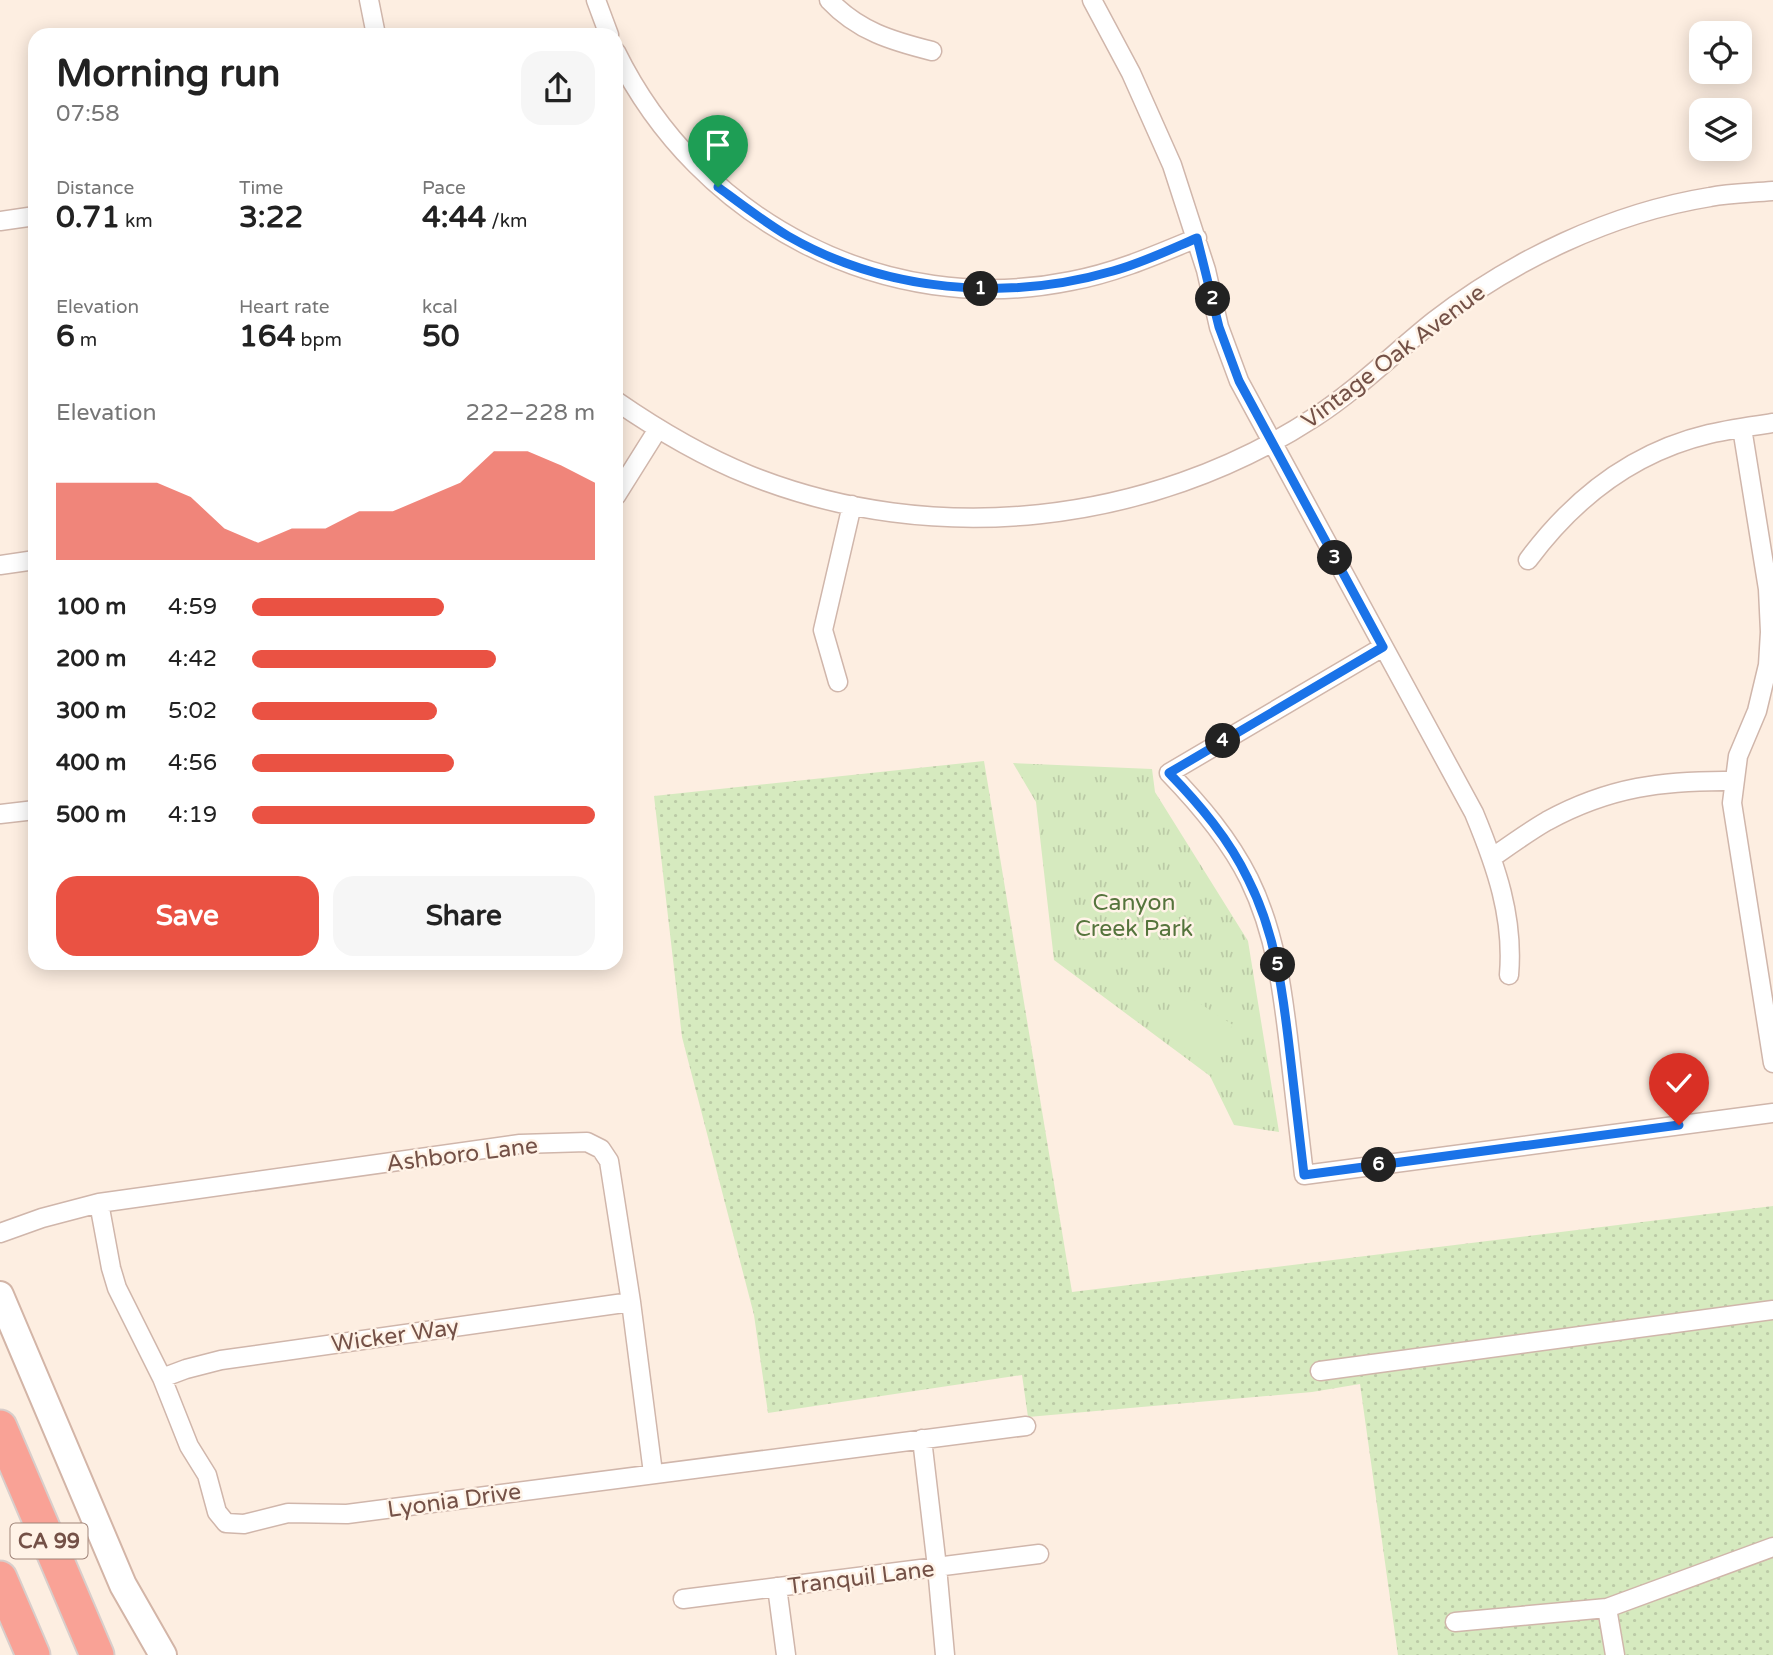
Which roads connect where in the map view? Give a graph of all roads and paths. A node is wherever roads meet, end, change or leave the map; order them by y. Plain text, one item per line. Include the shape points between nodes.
1 (369, 0) edge
2 (596, 0) edge
3 (829, 0) edge
4 (1092, 0) edge
5 (375, 28) edge
6 (606, 28) edge
7 (932, 51) dead end
8 (623, 66) edge
9 (1773, 191) edge
10 (28, 217) edge
11 (0, 221) edge
12 (1197, 238) junction
13 (623, 406) edge
14 (1773, 423) edge
15 (1742, 428) junction
16 (657, 429) junction
17 (1272, 443) junction
18 (623, 485) edge
19 (852, 505) junction
20 (1528, 560) dead end
21 (28, 561) edge
22 (0, 565) edge
23 (1383, 647) junction
24 (838, 682) dead end
25 (1734, 781) junction
26 (28, 811) edge
27 (0, 814) edge
28 (1493, 857) junction
29 (1509, 975) dead end
30 (1773, 1063) edge
31 (1773, 1112) edge
32 (99, 1203) junction
33 (0, 1233) edge
34 (0, 1295) edge
35 (631, 1302) junction
36 (1773, 1310) edge
37 (1320, 1371) dead end
38 (162, 1378) junction
39 (1026, 1426) dead end
40 (0, 1427) edge
41 (922, 1439) junction
42 (653, 1473) junction
43 (1773, 1547) edge
44 (1039, 1554) dead end
45 (937, 1567) junction
46 (0, 1578) edge
47 (777, 1587) junction
48 (683, 1599) dead end
49 (1607, 1608) junction
50 (1455, 1622) dead end
51 (33, 1655) edge
52 (97, 1655) edge
53 (163, 1655) edge
54 (786, 1655) edge
55 (945, 1655) edge
56 (1615, 1655) edge

1 - 5 street
2 - 6 street
3 - 7 street via 876,35
4 - 12 street via 1153,118
8 - 12 street via 663,128 718,187 790,237 877,273 956,288 1035,287 1114,271
9 - 17 street, Vintage Oak Avenue via 1713,196 1662,208 1542,254 1434,321 1359,385
10 - 11 street
12 - 17 street via 1227,352
13 - 16 street, Vintage Oak Avenue
14 - 15 street
15 - 20 street via 1675,444 1619,471 1569,510
15 - 25 street via 1768,589 1770,632 1768,665
16 - 18 street
16 - 19 street, Vintage Oak Avenue via 750,475
17 - 19 street, Vintage Oak Avenue via 1171,487 1067,512 960,518
17 - 23 street
19 - 24 street via 822,630
21 - 22 street
23 - 28 street via 1474,813
23 - 31 street via 1169,773 1226,840 1263,913 1283,991 1304,1175
25 - 28 street via 1667,782 1606,794 1545,822
25 - 30 street via 1734,823
26 - 27 street
28 - 29 street via 1508,920
32 - 33 street, Ashboro Lane
32 - 35 street, Ashboro Lane via 520,1144 587,1142 600,1149 608,1161
32 - 38 street, Lyonia Drive via 117,1289
34 - 53 street via 123,1585
35 - 38 street, Wicker Way via 220,1360
35 - 42 street, Ashboro Lane
36 - 37 street
38 - 42 street, Lyonia Drive via 226,1523 244,1524 288,1513 347,1514
39 - 41 street, Lyonia Drive
40 - 52 highway, CA 99
41 - 42 street, Lyonia Drive
41 - 45 street
43 - 49 street
44 - 45 street, Tranquil Lane
45 - 47 street, Tranquil Lane
45 - 55 street
46 - 51 highway, CA 99
47 - 48 street, Tranquil Lane
47 - 54 street
49 - 50 street
49 - 56 street

